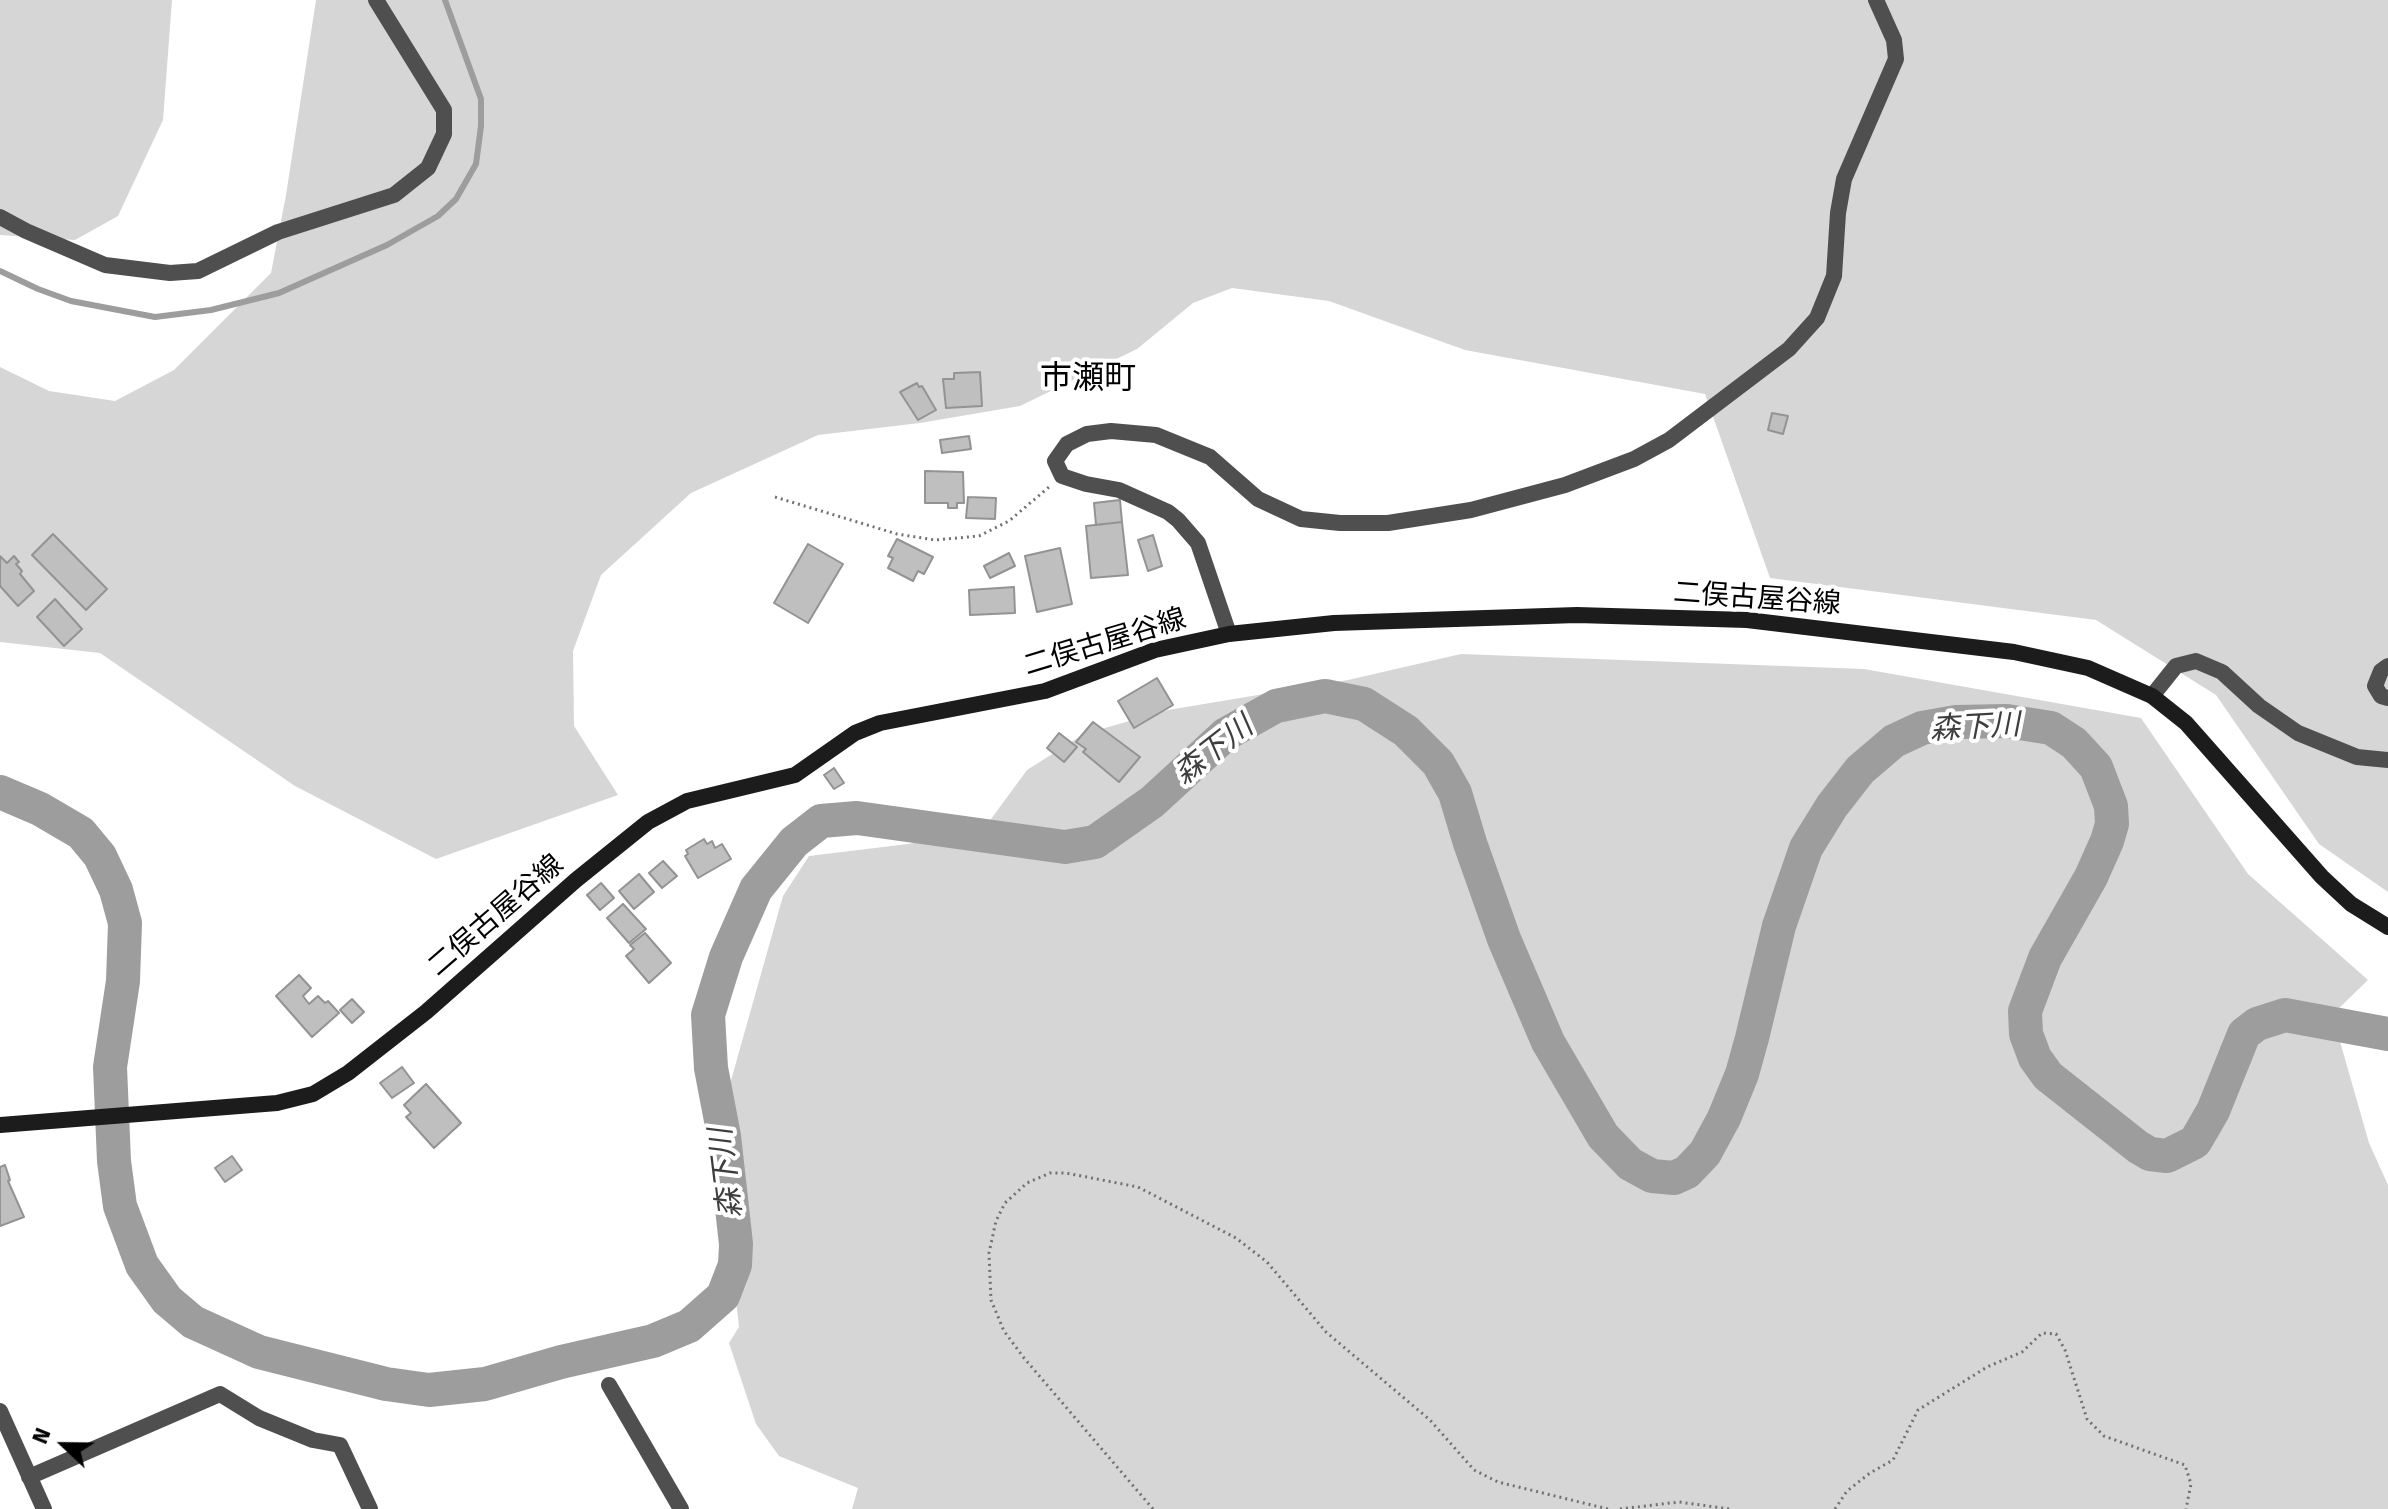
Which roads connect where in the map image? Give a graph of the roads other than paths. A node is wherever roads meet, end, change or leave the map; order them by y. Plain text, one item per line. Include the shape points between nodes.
1 (376, 0) edge
2 (1876, 0) edge
3 (0, 217) edge
4 (1229, 634) junction
5 (2388, 666) edge
6 (2152, 696) junction
7 (2388, 698) edge
8 (2388, 760) edge
9 (2388, 927) edge
10 (0, 1125) edge
11 (609, 1385) dead end
12 (0, 1411) edge
13 (29, 1477) junction
14 (44, 1509) edge
15 (370, 1509) edge
16 (681, 1509) edge

1 - 3 street via 444,110 444,134 428,168 394,195 278,232 198,271 170,273 105,265
2 - 4 street via 1894,40 1896,59 1844,179 1834,276 1817,318 1789,349 1669,440 1565,485 1471,510 1388,523 1301,519 1258,499 1210,457 1156,435 1111,431 1067,444 1055,461 1062,476 1119,490 1168,512 1198,543
4 - 6 main road, 二俣古屋谷線 via 1334,623 1577,615 1747,620 2014,652 2088,668
4 - 10 main road, 二俣古屋谷線 via 1155,650 1045,691 880,723 855,733 795,775 687,801 648,822 426,1012 313,1094 277,1103
5 - 7 street via 2375,686
6 - 8 street via 2176,666 2196,661 2222,672 2298,733 2357,757
6 - 9 main road, 二俣古屋谷線 via 2186,723 2322,877 2351,904
11 - 16 street
12 - 13 street
13 - 14 street
13 - 15 street via 220,1394 259,1418 340,1445

